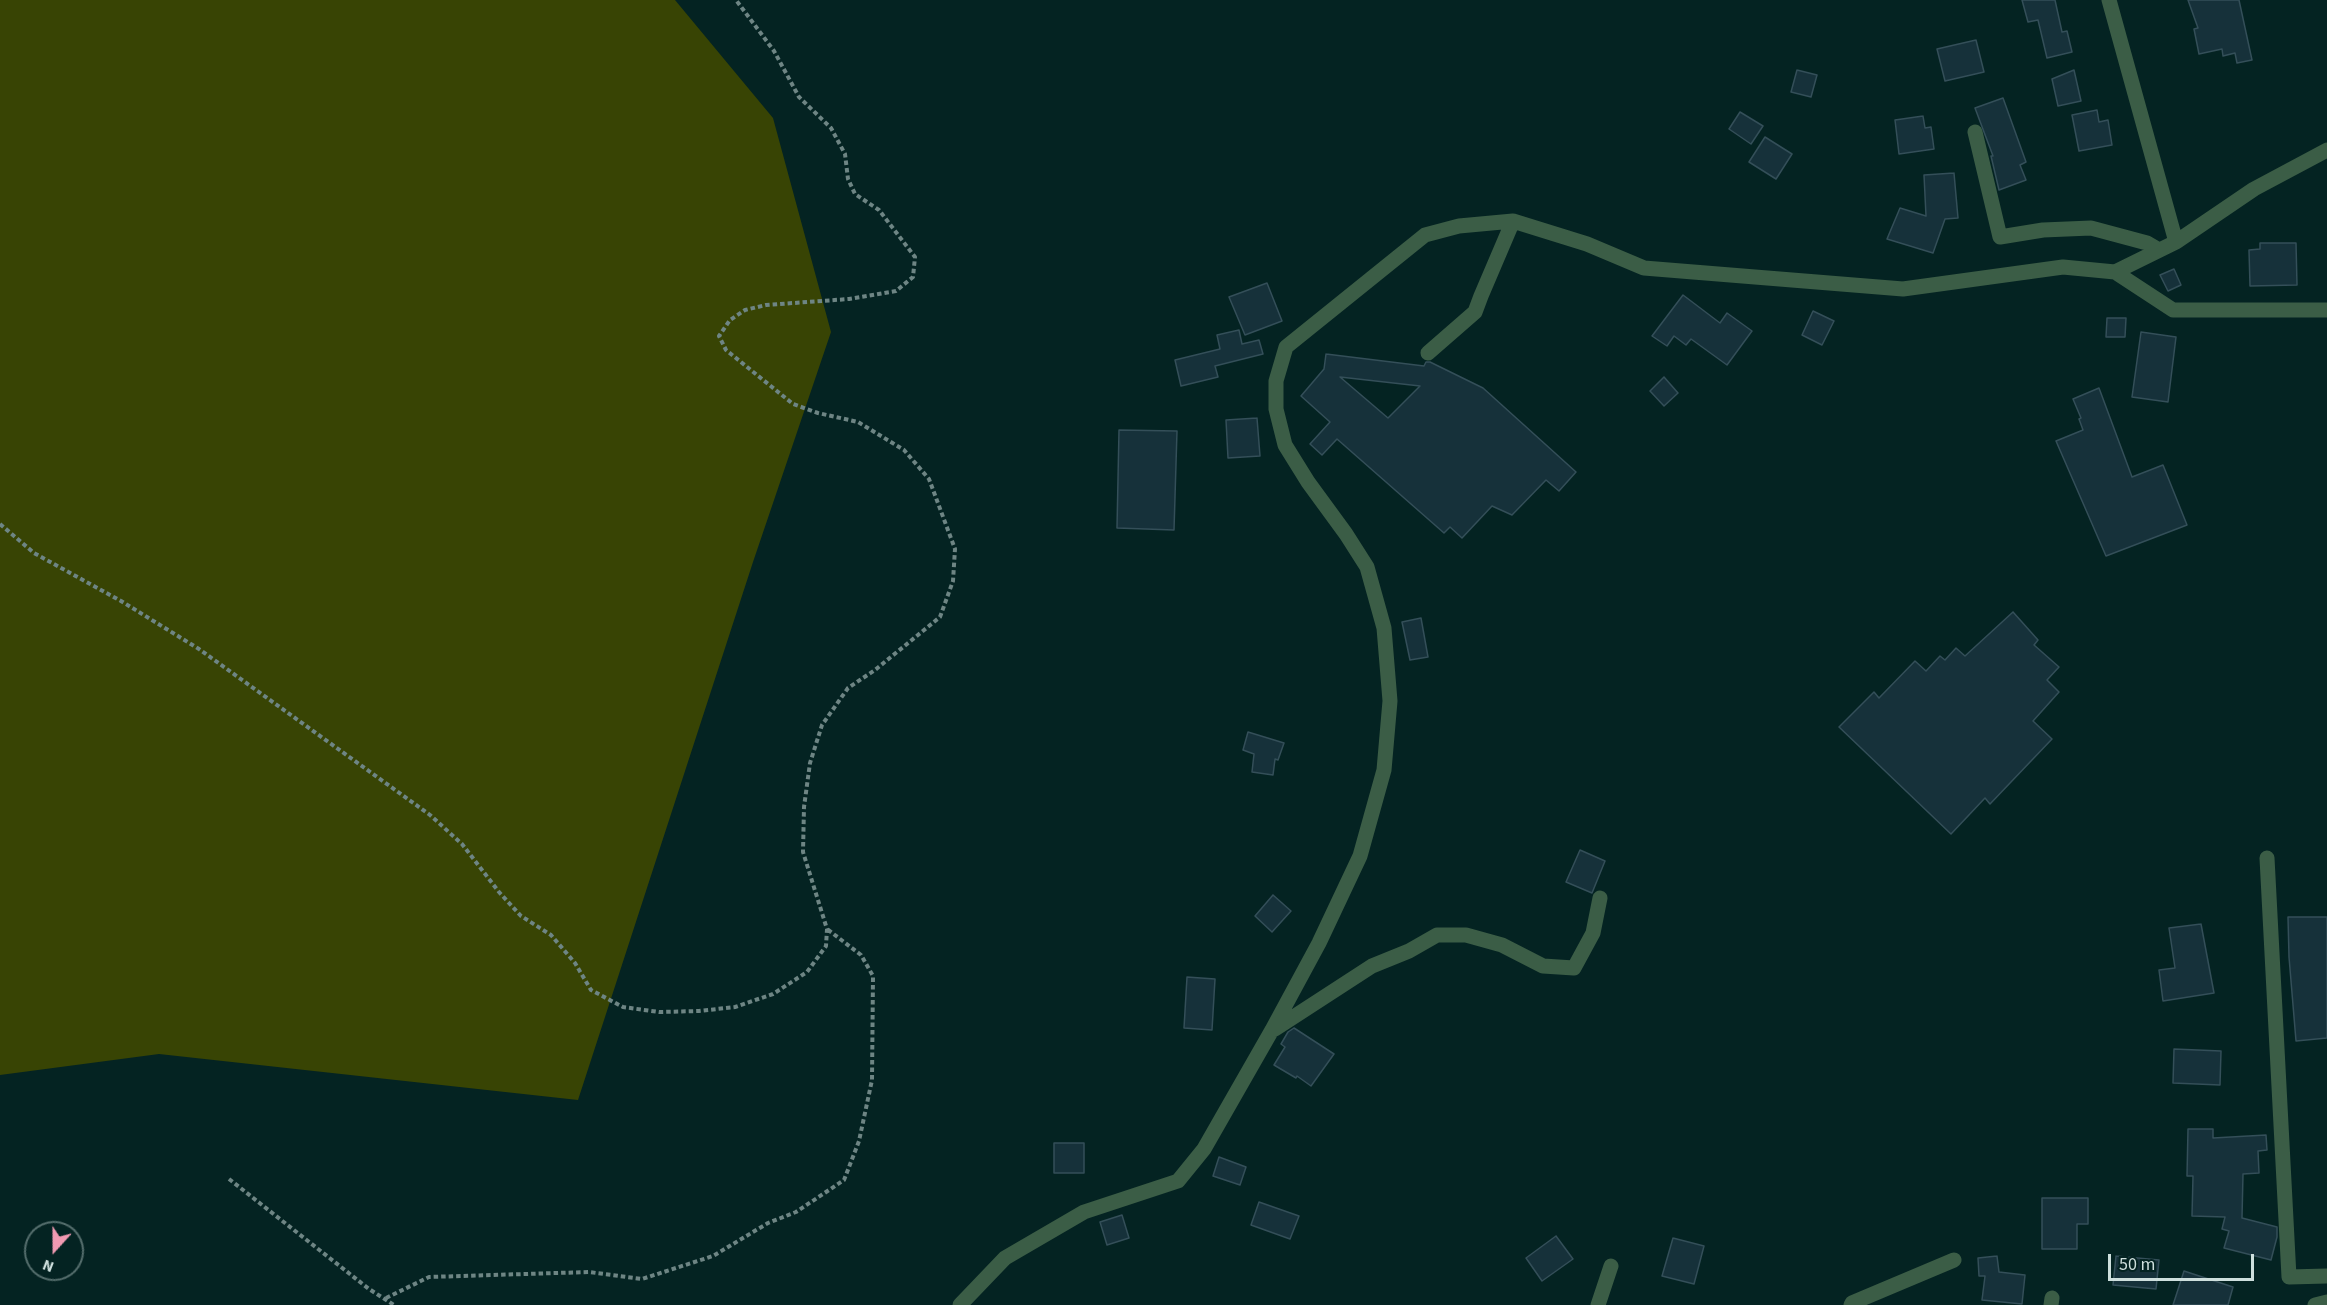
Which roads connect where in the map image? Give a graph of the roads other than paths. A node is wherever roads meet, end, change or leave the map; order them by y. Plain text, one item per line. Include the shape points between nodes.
1 (2109, 0) edge
2 (1976, 132) dead end
3 (2327, 150) edge
4 (1513, 221) junction
5 (2176, 242) junction
6 (2159, 250) junction
7 (2115, 272) junction
8 (2327, 310) edge
9 (1428, 353) dead end
10 (2267, 858) dead end
11 (1600, 898) dead end
12 (1272, 1030) junction
13 (1954, 1260) dead end
14 (1611, 1266) dead end
15 (2327, 1276) edge
16 (2327, 1302) edge
17 (960, 1305) edge
18 (1598, 1305) edge
19 (1851, 1305) edge
20 (2315, 1305) edge

1 - 5 street
2 - 6 street via 2000,237 2091,228
3 - 5 street via 2254,189
4 - 7 street via 1587,244 1644,268 1759,278 1903,289 2063,267
4 - 9 street via 1476,312
4 - 12 street via 1460,226 1425,235 1286,347 1276,381 1276,408 1285,445 1367,567 1384,628 1390,700 1384,770 1360,856 1319,944
5 - 6 street
6 - 7 street
7 - 8 street via 2173,310
10 - 15 street via 2289,1277
11 - 12 street via 1593,933 1574,968 1543,966 1502,945 1466,935 1437,935 1372,966
12 - 17 street via 1204,1149 1178,1181 1084,1212 1005,1258
13 - 19 street
14 - 18 street
16 - 20 street

